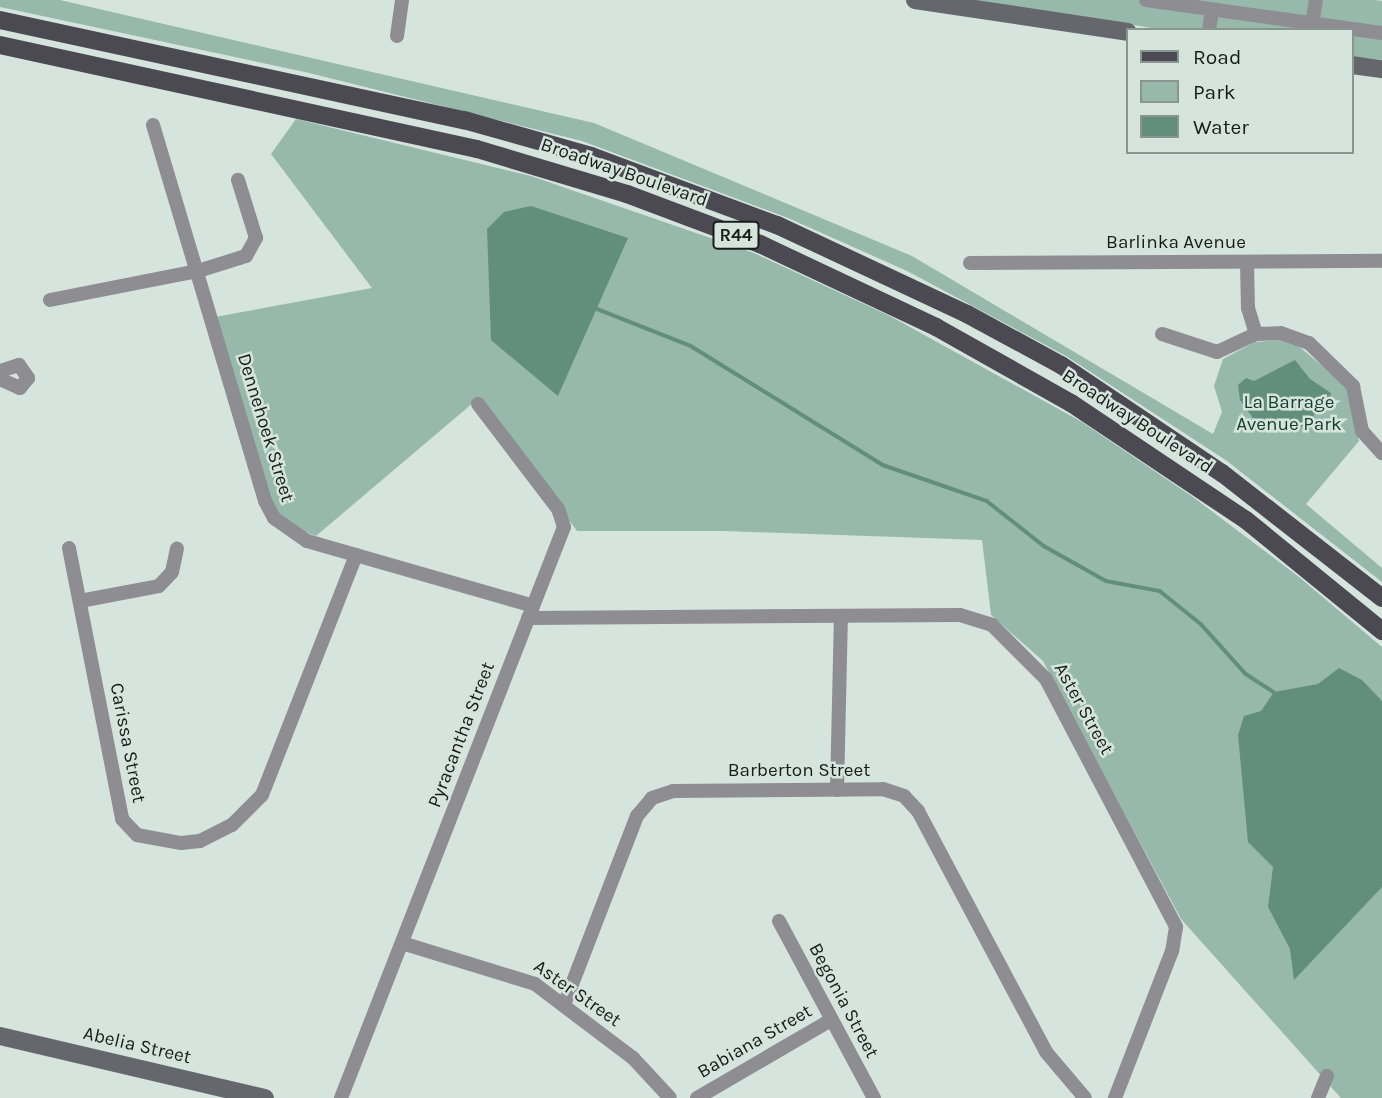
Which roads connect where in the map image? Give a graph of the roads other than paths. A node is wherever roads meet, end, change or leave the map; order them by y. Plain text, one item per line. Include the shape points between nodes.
1 (402, 0) edge
2 (915, 0) edge
3 (1146, 0) edge
4 (1316, 0) edge
5 (1212, 10) junction
6 (0, 20) edge
7 (1312, 25) junction
8 (1209, 28) edge
9 (1338, 28) edge
10 (1354, 30) edge
11 (1126, 32) edge
12 (1382, 33) edge
13 (397, 36) dead end
14 (0, 45) edge
15 (1354, 65) edge
16 (1382, 69) edge
17 (153, 125) dead end
18 (238, 180) dead end
19 (1382, 261) edge
20 (1247, 262) junction
21 (970, 263) dead end
22 (198, 271) junction
23 (50, 300) dead end
24 (1162, 334) dead end
25 (1256, 334) junction
26 (0, 371) edge
27 (0, 379) edge
28 (478, 404) dead end
29 (1382, 453) edge
30 (69, 548) dead end
31 (177, 549) dead end
32 (356, 555) junction
33 (1382, 598) edge
34 (80, 601) junction
35 (531, 612) junction
36 (841, 618) junction
37 (1382, 631) edge
38 (837, 790) junction
39 (779, 921) dead end
40 (402, 943) junction
41 (564, 1005) junction
42 (831, 1020) junction
43 (0, 1036) edge
44 (1327, 1076) dead end
45 (265, 1098) edge
46 (341, 1098) edge
47 (670, 1098) edge
48 (697, 1098) edge
49 (873, 1098) edge
50 (1085, 1098) edge
51 (1115, 1098) edge
52 (1318, 1098) edge

1 - 13 street
2 - 11 street
3 - 5 street
4 - 7 street
5 - 7 street
5 - 8 street
6 - 33 main road, Broadway Boulevard / R44 via 464,120 601,160 777,225 967,314 1061,365 1222,473
7 - 9 street
10 - 12 street
14 - 37 main road, Broadway Boulevard / R44 via 477,149 627,194 760,244 936,327 1071,403 1245,520
15 - 16 street
17 - 22 street, Dennehoek Street
18 - 22 street via 254,247 246,256
19 - 20 street, Barlinka Avenue
20 - 21 street, Barlinka Avenue
20 - 25 street via 1248,308
22 - 23 street
22 - 32 street, Dennehoek Street via 269,510 297,537
24 - 25 street via 1217,352
25 - 29 street via 1291,335 1318,349 1353,386 1363,431
26 - 27 street via 19,365 28,378 20,388
28 - 35 street, Pyracantha Street via 564,520
30 - 34 street, Carissa Street
31 - 34 street via 172,572 159,586
32 - 34 street, Carissa Street via 262,794 243,818 200,841 144,838 122,819
32 - 35 street, Dennehoek Street
35 - 36 street, Aster Street
35 - 40 street, Pyracantha Street
36 - 38 street
36 - 51 street, Aster Street via 979,617 1026,654 1052,690 1177,932
38 - 41 street, Barberton Street via 673,791 652,797 637,816
38 - 50 street, Barberton Street via 883,789 912,802 1046,1052
39 - 42 street, Begonia Street
40 - 41 street, Aster Street via 517,975
40 - 46 street, Pyracantha Street
41 - 47 street, Aster Street via 633,1058
42 - 48 street, Babiana Street
42 - 49 street, Begonia Street
43 - 45 street, Abelia Street
44 - 52 street

